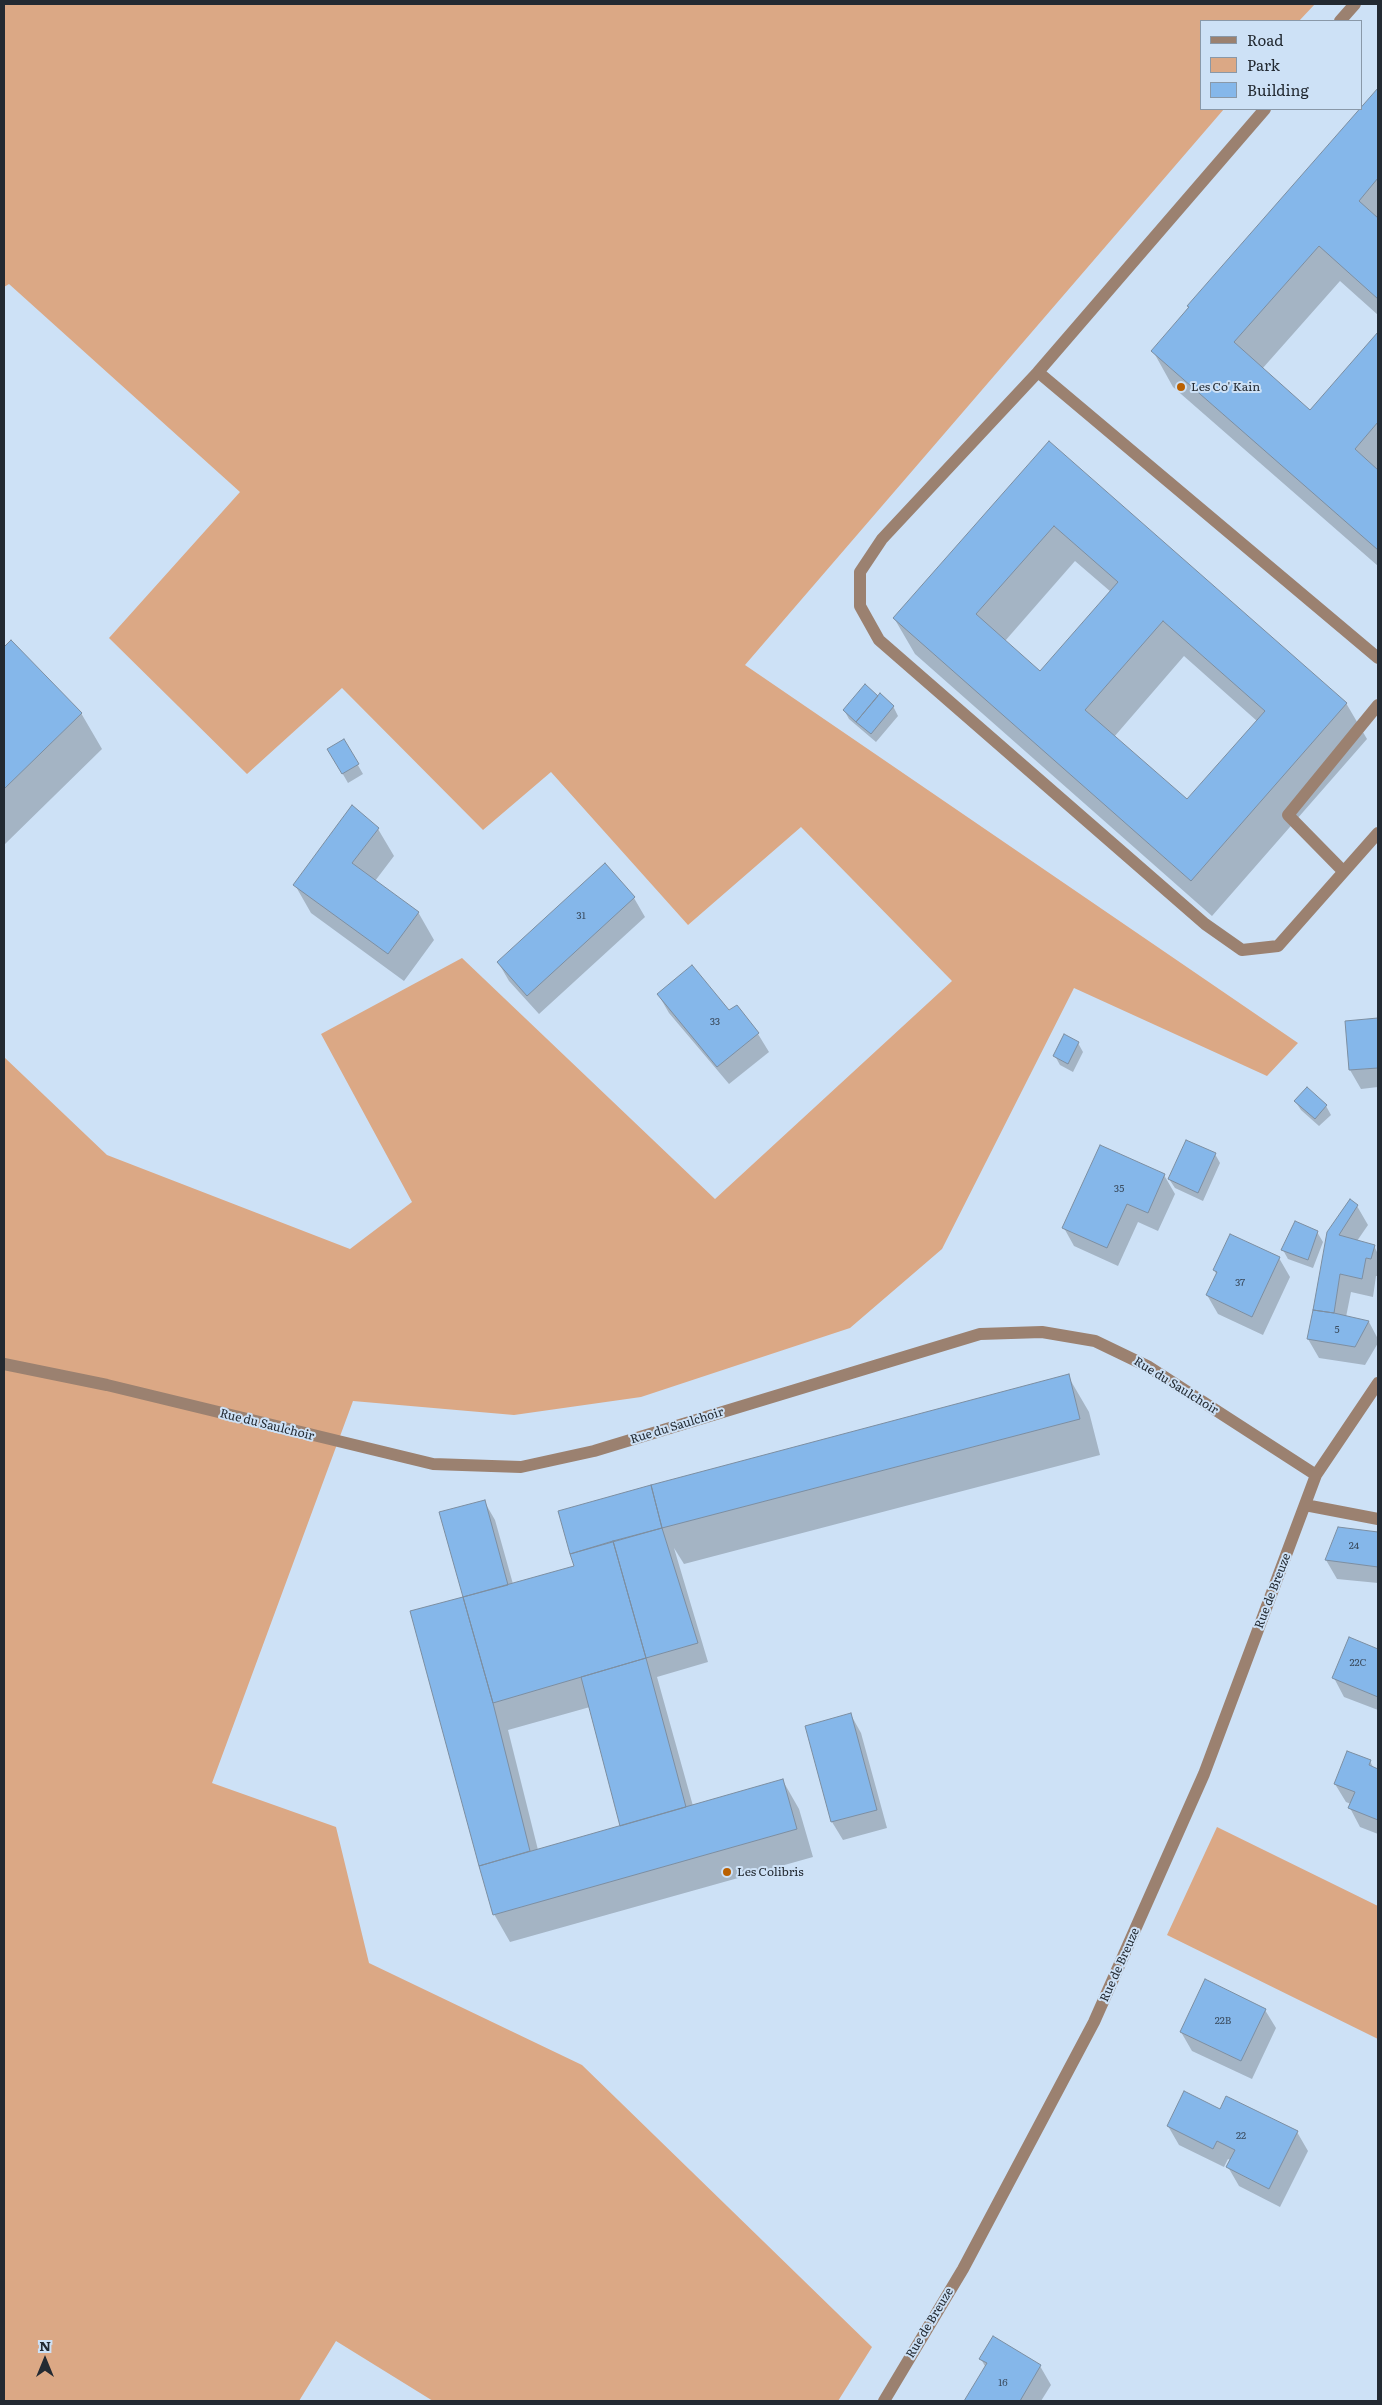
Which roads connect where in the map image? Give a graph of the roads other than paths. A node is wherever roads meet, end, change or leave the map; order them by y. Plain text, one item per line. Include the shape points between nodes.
1 (1355, 4) edge
2 (1341, 20) edge
3 (1263, 110) edge
4 (1038, 372) junction
5 (1378, 658) edge
6 (1378, 705) edge
7 (1378, 833) edge
8 (1343, 871) junction
9 (4, 1364) edge
10 (1378, 1383) edge
11 (1316, 1475) junction
12 (1305, 1505) junction
13 (1378, 1519) edge
14 (884, 2401) edge

1 - 2 street
3 - 4 street
4 - 5 street
4 - 8 street via 882,540 860,572 860,606 879,640 1205,924 1242,950 1278,946
6 - 8 street via 1288,815
7 - 8 street
9 - 11 street, Rue du Saulchoir via 106,1385 433,1464 522,1467 594,1451 980,1334 1042,1332 1095,1341 1149,1367
10 - 11 street, Rue de Breuze
11 - 12 street, Rue de Breuze
12 - 13 street
12 - 14 street, Rue de Breuze via 1204,1774 1094,2022 963,2269

